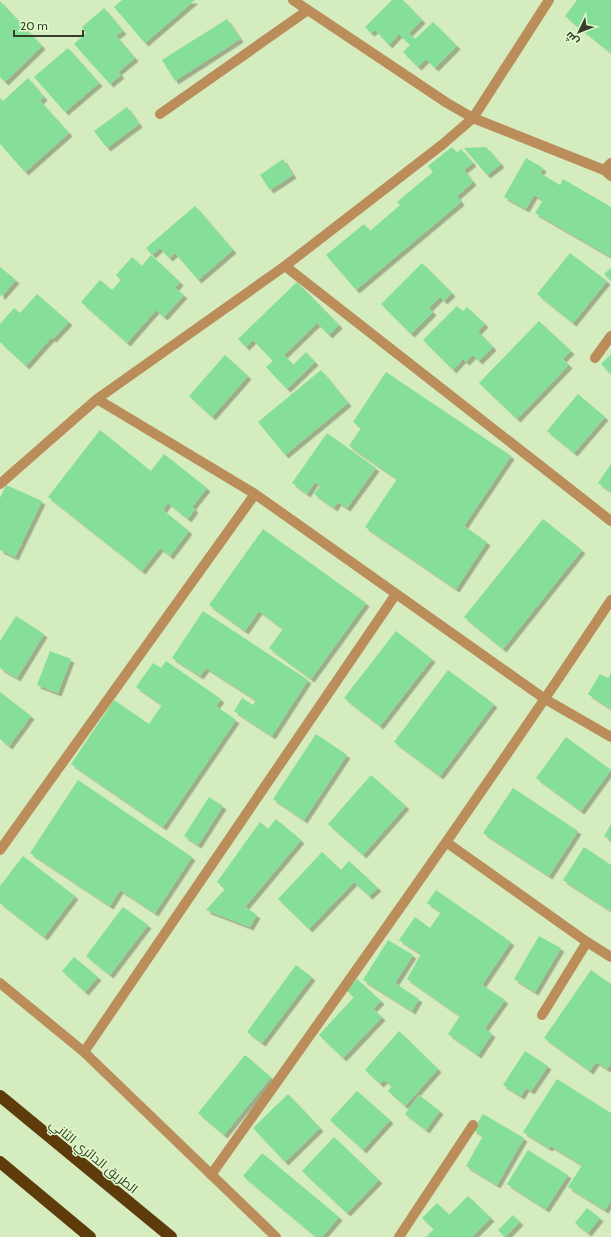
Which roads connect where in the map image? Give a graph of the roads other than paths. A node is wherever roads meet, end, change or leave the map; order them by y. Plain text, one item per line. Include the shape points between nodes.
1 (549, 0) edge
2 (296, 1) edge
3 (308, 10) junction
4 (160, 114) dead end
5 (473, 118) junction
6 (609, 170) edge
7 (285, 266) junction
8 (611, 336) edge
9 (595, 358) dead end
10 (97, 399) junction
11 (0, 484) edge
12 (255, 494) junction
13 (611, 521) edge
14 (396, 594) junction
15 (611, 600) edge
16 (545, 699) junction
17 (611, 737) edge
18 (446, 842) junction
19 (0, 850) edge
20 (587, 942) junction
21 (611, 956) edge
22 (0, 983) edge
23 (542, 1014) dead end
24 (84, 1052) junction
25 (0, 1096) edge
26 (473, 1125) dead end
27 (0, 1162) edge
28 (211, 1175) junction
29 (90, 1237) edge
30 (171, 1237) edge
31 (276, 1237) edge
32 (399, 1237) edge

1 - 5 street
2 - 3 street
3 - 4 street
3 - 5 street
5 - 6 street
5 - 7 street
7 - 10 street
7 - 13 street
8 - 9 street
10 - 11 street
10 - 12 street
12 - 14 street
12 - 19 street
14 - 16 street
14 - 24 street
15 - 16 street
16 - 17 street
16 - 18 street
18 - 20 street
18 - 28 street
20 - 21 street
20 - 23 street
22 - 24 street
24 - 28 street
25 - 30 highway, الطريق الدائري الثاني
26 - 32 street
27 - 29 highway
28 - 31 street

